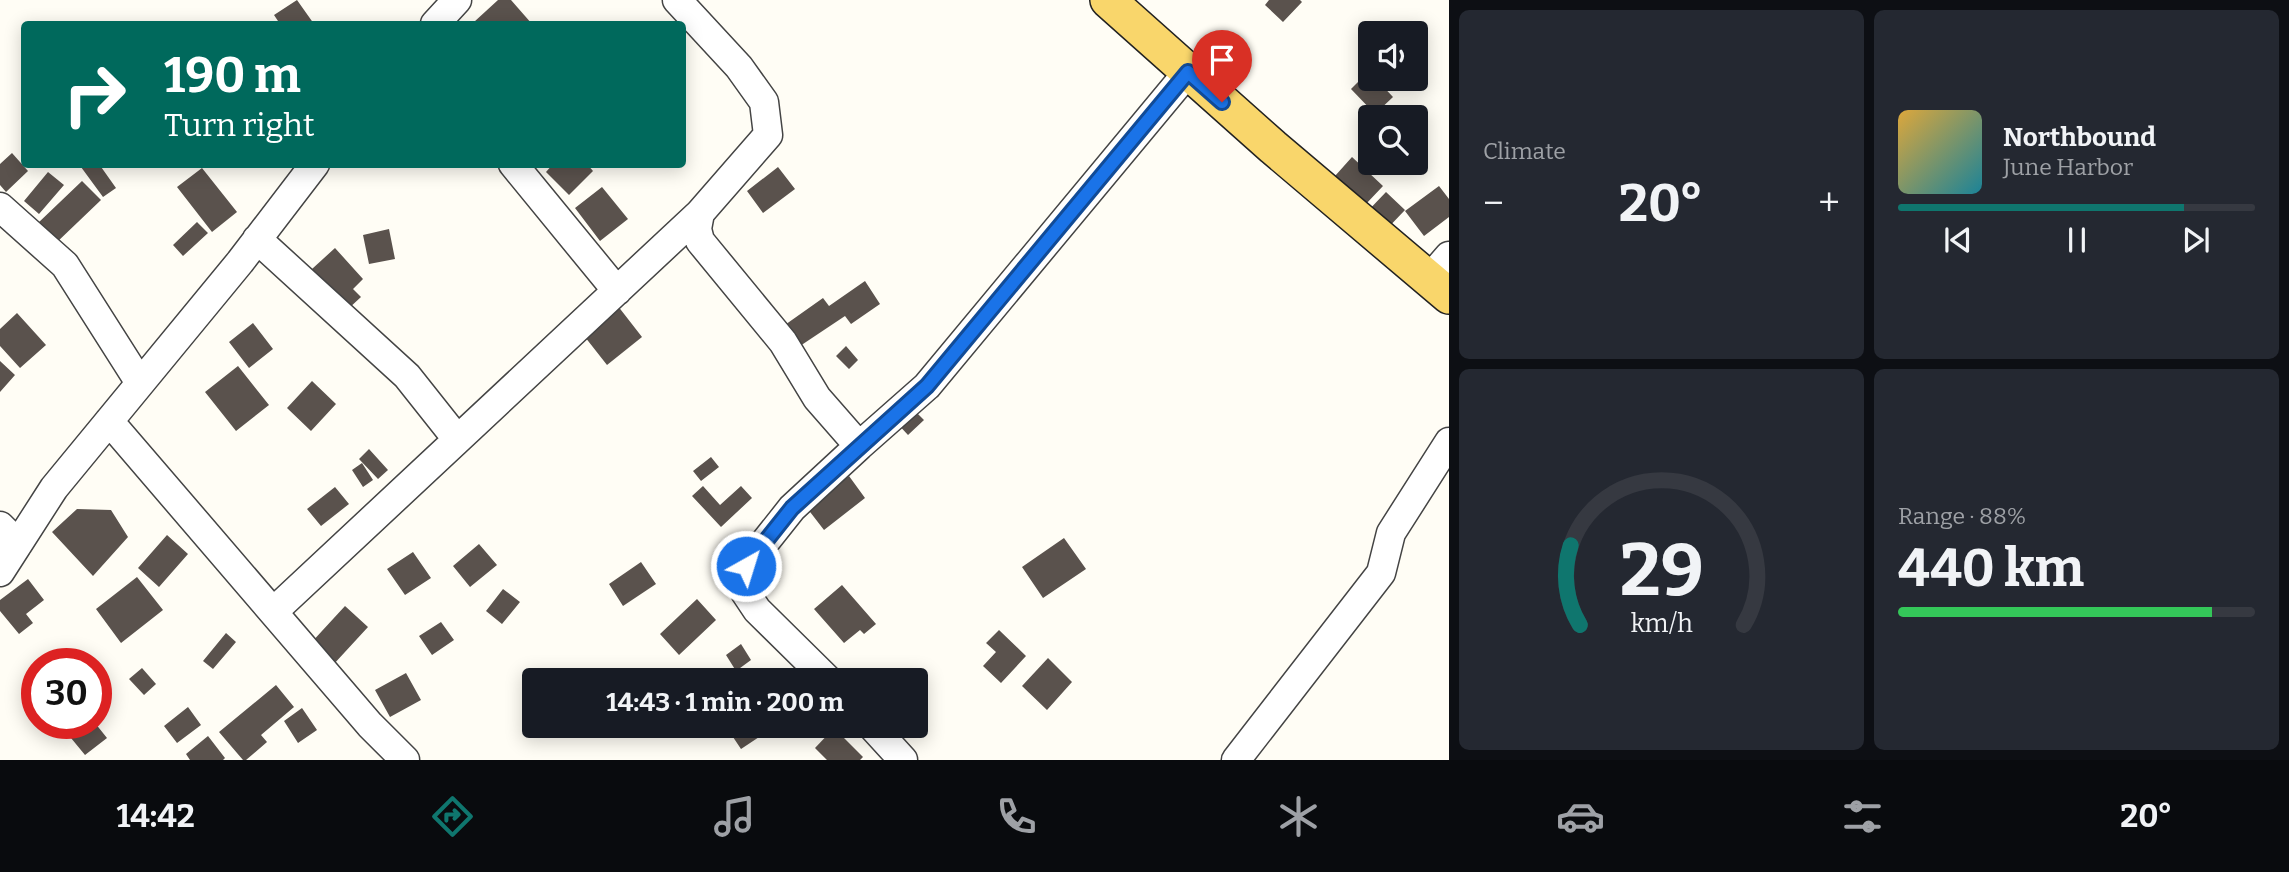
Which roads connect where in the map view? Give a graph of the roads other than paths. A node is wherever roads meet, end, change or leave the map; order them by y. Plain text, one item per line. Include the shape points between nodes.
1 (457, 0) edge
2 (677, 0) edge
3 (1108, 0) edge
4 (438, 21) edge
5 (1188, 72) junction
6 (312, 168) edge
7 (516, 168) edge
8 (0, 207) edge
9 (699, 214) junction
10 (257, 239) junction
11 (1442, 277) edge
12 (617, 291) junction
13 (140, 383) junction
14 (109, 421) junction
15 (457, 439) junction
16 (1449, 442) edge
17 (859, 446) junction
18 (9, 535) edge
19 (0, 572) edge
20 (273, 611) junction
21 (816, 668) edge
22 (883, 738) edge
23 (405, 760) edge
24 (903, 760) edge
25 (1237, 760) edge

1 - 4 street
2 - 9 street via 764,102 768,135
3 - 5 main road
5 - 11 main road
5 - 17 street via 927,386
6 - 10 street
7 - 12 street
8 - 13 street via 65,265
9 - 12 street
9 - 17 street via 700,241 783,342 817,398
10 - 13 street
10 - 15 street via 407,376
12 - 15 street
13 - 14 street
14 - 18 street
14 - 20 street
15 - 20 street
16 - 25 street via 1391,533 1381,573
17 - 21 street via 792,508 746,566 745,592 757,610
18 - 19 street
20 - 23 street
22 - 24 street

